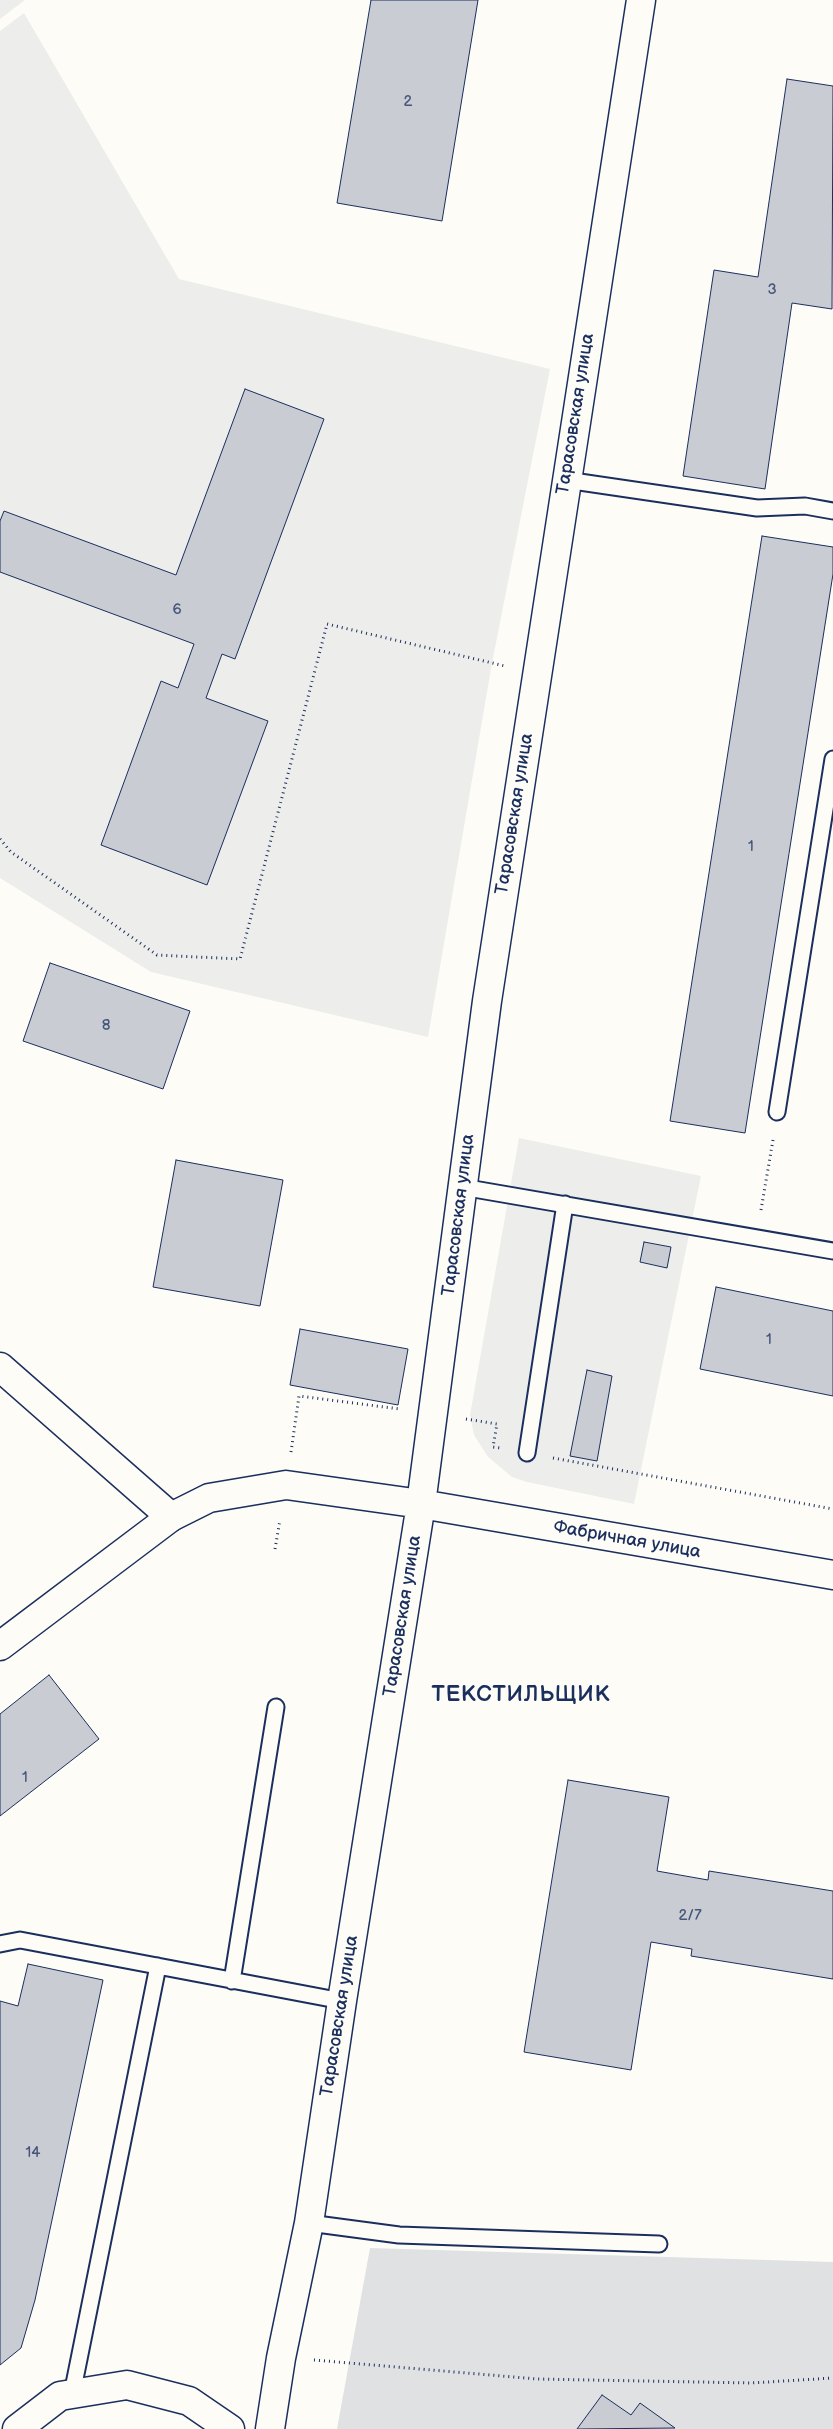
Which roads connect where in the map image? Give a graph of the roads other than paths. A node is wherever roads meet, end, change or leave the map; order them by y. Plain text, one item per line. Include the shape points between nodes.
1 (641, 0) edge
2 (566, 480) junction
3 (833, 511) edge
4 (833, 759) edge
5 (777, 1112) road end
6 (462, 1186) junction
7 (566, 1204) junction
8 (833, 1251) edge
9 (0, 1367) edge
10 (527, 1453) road end
11 (421, 1504) junction
12 (171, 1517) junction
13 (833, 1575) edge
14 (0, 1646) edge
15 (276, 1707) dead end
16 (0, 1944) edge
17 (158, 1966) junction
18 (232, 1981) junction
19 (342, 2001) junction
20 (309, 2223) junction
21 (660, 2244) dead end
22 (72, 2394) junction
23 (17, 2429) edge
24 (230, 2429) edge
25 (270, 2429) edge

1 - 2 street, Тарасовская улица
2 - 3 lane via 757,508 805,506
2 - 6 street, Тарасовская улица via 488,991
4 - 5 lane
6 - 7 lane
6 - 11 street, Тарасовская улица
7 - 8 lane
7 - 10 lane
9 - 12 street
11 - 12 street, Фабричная улица via 286,1484 209,1498
11 - 13 street, Фабричная улица
11 - 19 street, Тарасовская улица
12 - 14 street, Фабричная улица
15 - 18 lane
16 - 17 lane via 20,1940
17 - 18 lane
17 - 22 lane
18 - 19 lane
19 - 20 street, Тарасовская улица
20 - 21 lane via 398,2235
20 - 25 street, Тарасовская улица
22 - 23 street via 60,2396
22 - 24 street via 127,2385 190,2401

